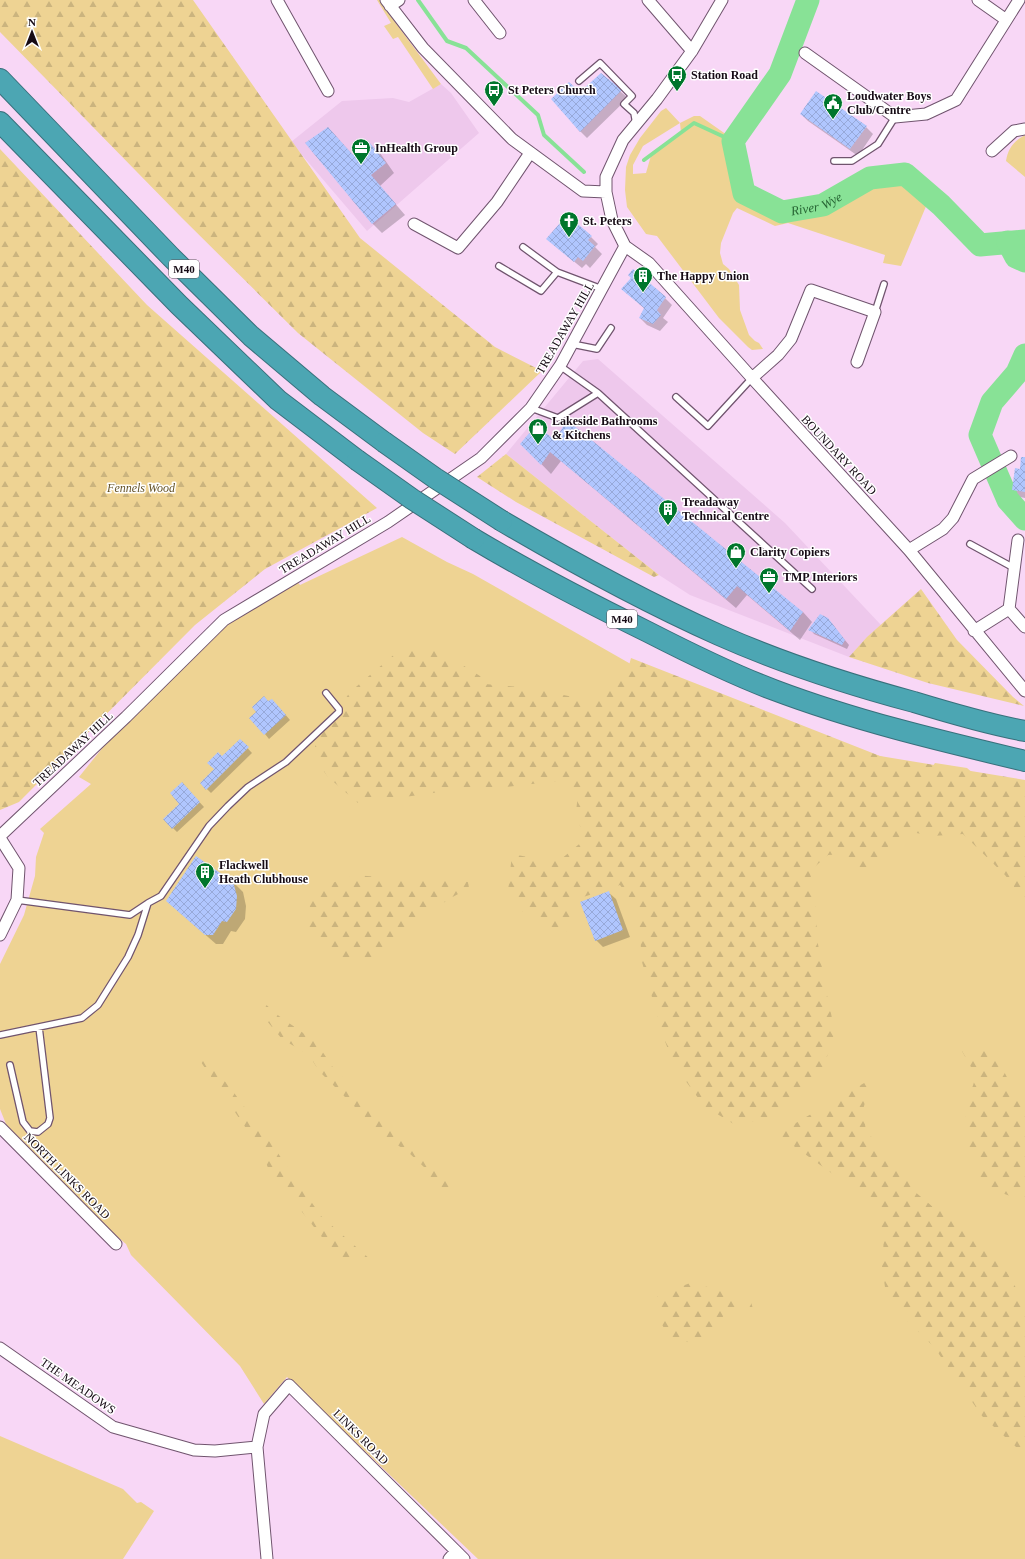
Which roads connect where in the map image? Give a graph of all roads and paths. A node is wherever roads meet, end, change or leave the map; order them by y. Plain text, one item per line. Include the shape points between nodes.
1 (277, 0) edge
2 (474, 0) edge
3 (648, 0) edge
4 (722, 0) edge
5 (978, 0) edge
6 (1018, 0) edge
7 (392, 2) edge
8 (1006, 19) junction
9 (500, 33) dead end
10 (692, 51) junction
11 (805, 54) dead end
12 (0, 79) edge
13 (579, 81) dead end
14 (328, 91) dead end
15 (895, 117) junction
16 (0, 122) edge
17 (636, 124) junction
18 (1025, 129) edge
19 (992, 151) dead end
20 (530, 153) junction
21 (834, 161) dead end
22 (606, 192) junction
23 (414, 224) dead end
24 (625, 246) junction
25 (523, 247) dead end
26 (498, 266) dead end
27 (557, 272) junction
28 (884, 284) dead end
29 (602, 289) junction
30 (875, 312) junction
31 (611, 328) dead end
32 (572, 344) junction
33 (857, 362) dead end
34 (560, 366) junction
35 (752, 378) junction
36 (598, 393) junction
37 (676, 397) dead end
38 (532, 408) junction
39 (1011, 456) dead end
40 (1018, 540) dead end
41 (970, 544) dead end
42 (909, 550) junction
43 (1014, 568) junction
44 (812, 590) dead end
45 (1009, 609) junction
46 (1025, 627) edge
47 (974, 631) junction
48 (1025, 691) edge
49 (326, 692) dead end
50 (1025, 731) edge
51 (1025, 761) edge
52 (0, 837) edge
53 (17, 900) junction
54 (148, 903) junction
55 (0, 935) edge
56 (38, 1027) junction
57 (0, 1035) edge
58 (10, 1065) dead end
59 (0, 1127) edge
60 (116, 1244) dead end
61 (0, 1348) edge
62 (257, 1447) junction
63 (457, 1556) edge
64 (267, 1559) edge

1 - 14 street
2 - 9 street
3 - 10 street
4 - 10 street
5 - 8 street
6 - 8 street
7 - 20 street via 423,48 512,139
8 - 15 street via 956,100 926,114
10 - 17 street
11 - 15 street
12 - 50 highway, M40, bridge via 251,336 322,396 384,442 502,521 566,558 657,605 774,658 842,682
13 - 17 lane via 600,63 632,96 624,104 634,113
15 - 21 lane via 878,144 852,161
16 - 51 highway, M40, bridge via 179,305 278,400 412,499 474,539 594,606 685,651 774,690 872,722
17 - 22 street via 623,140 606,176
18 - 19 street via 1014,131
20 - 22 street via 583,191
20 - 23 street via 497,202 458,248
22 - 24 street via 612,220
24 - 29 street, TREADAWAY HILL
24 - 35 street, BOUNDARY ROAD via 649,263
25 - 27 lane
26 - 27 lane via 541,291
27 - 29 lane
28 - 30 lane
29 - 32 street, TREADAWAY HILL
30 - 33 street
30 - 35 street via 811,290 791,339 778,356
31 - 32 lane via 597,349
32 - 34 street, TREADAWAY HILL
34 - 36 lane
34 - 38 street, TREADAWAY HILL
35 - 37 lane via 708,426
35 - 42 street, BOUNDARY ROAD
36 - 38 lane via 558,418
36 - 44 lane
38 - 52 street, TREADAWAY HILL via 481,458 388,522 224,620
39 - 42 street via 973,478 953,518 943,529
40 - 43 street
41 - 43 lane
42 - 47 street, BOUNDARY ROAD
43 - 45 street
45 - 46 street
45 - 47 street
47 - 48 street, BOUNDARY ROAD
49 - 54 lane via 339,712 286,762 248,787 228,806 209,826 162,896
52 - 53 street via 19,868
53 - 54 lane via 130,915
53 - 55 street
54 - 56 lane via 128,957 98,1005 82,1018
56 - 57 lane
56 - 58 lane via 50,1118 48,1124 38,1132 30,1131 23,1122
59 - 60 street, NORTH LINKS ROAD
61 - 62 street, THE MEADOWS via 113,1427 194,1450 216,1451
62 - 63 street, LINKS ROAD via 264,1414 289,1385
62 - 64 street

